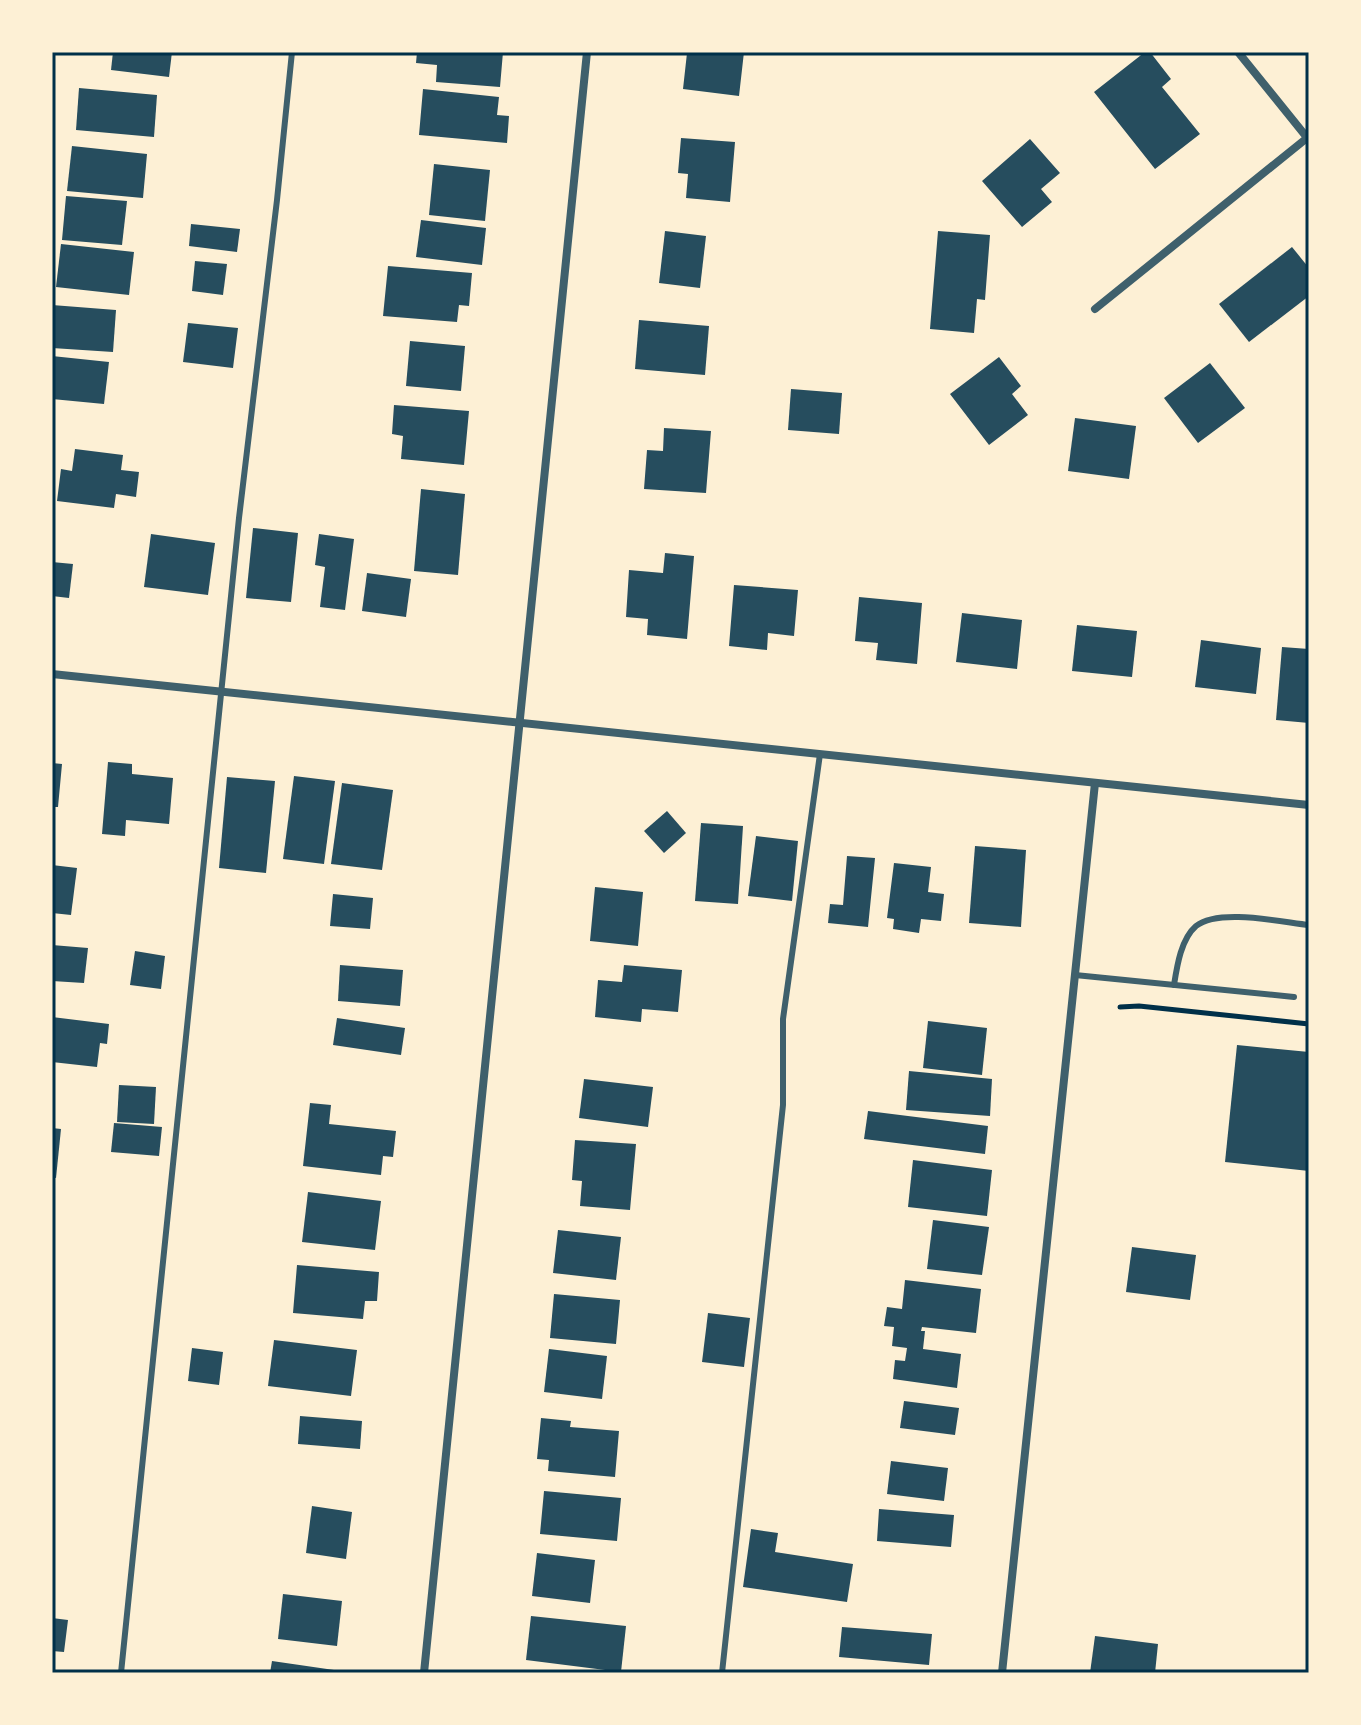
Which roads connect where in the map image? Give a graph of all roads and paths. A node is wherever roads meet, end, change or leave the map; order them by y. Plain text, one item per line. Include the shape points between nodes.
1 (292, 52) edge
2 (587, 52) edge
3 (1238, 52) edge
4 (1308, 139) edge
5 (1095, 309) dead end
6 (52, 674) edge
7 (222, 692) junction
8 (520, 723) junction
9 (820, 754) junction
10 (1095, 783) junction
11 (1309, 805) edge
12 (1309, 925) edge
13 (1075, 975) junction
14 (1174, 985) junction
15 (1294, 997) dead end
16 (1120, 1007) dead end
17 (1309, 1024) edge
18 (121, 1673) edge
19 (424, 1673) edge
20 (722, 1673) edge
21 (1002, 1673) edge

1 - 7 lane
2 - 8 street
3 - 4 street
4 - 5 street
6 - 7 street
7 - 8 street
7 - 18 lane
8 - 9 street
8 - 19 street
9 - 10 street
9 - 20 lane via 783,1019 783,1105
10 - 11 street
10 - 13 street
12 - 14 lane via 1237,917 1198,924 1188,935
13 - 14 lane
13 - 21 street
14 - 15 lane
16 - 17 path

